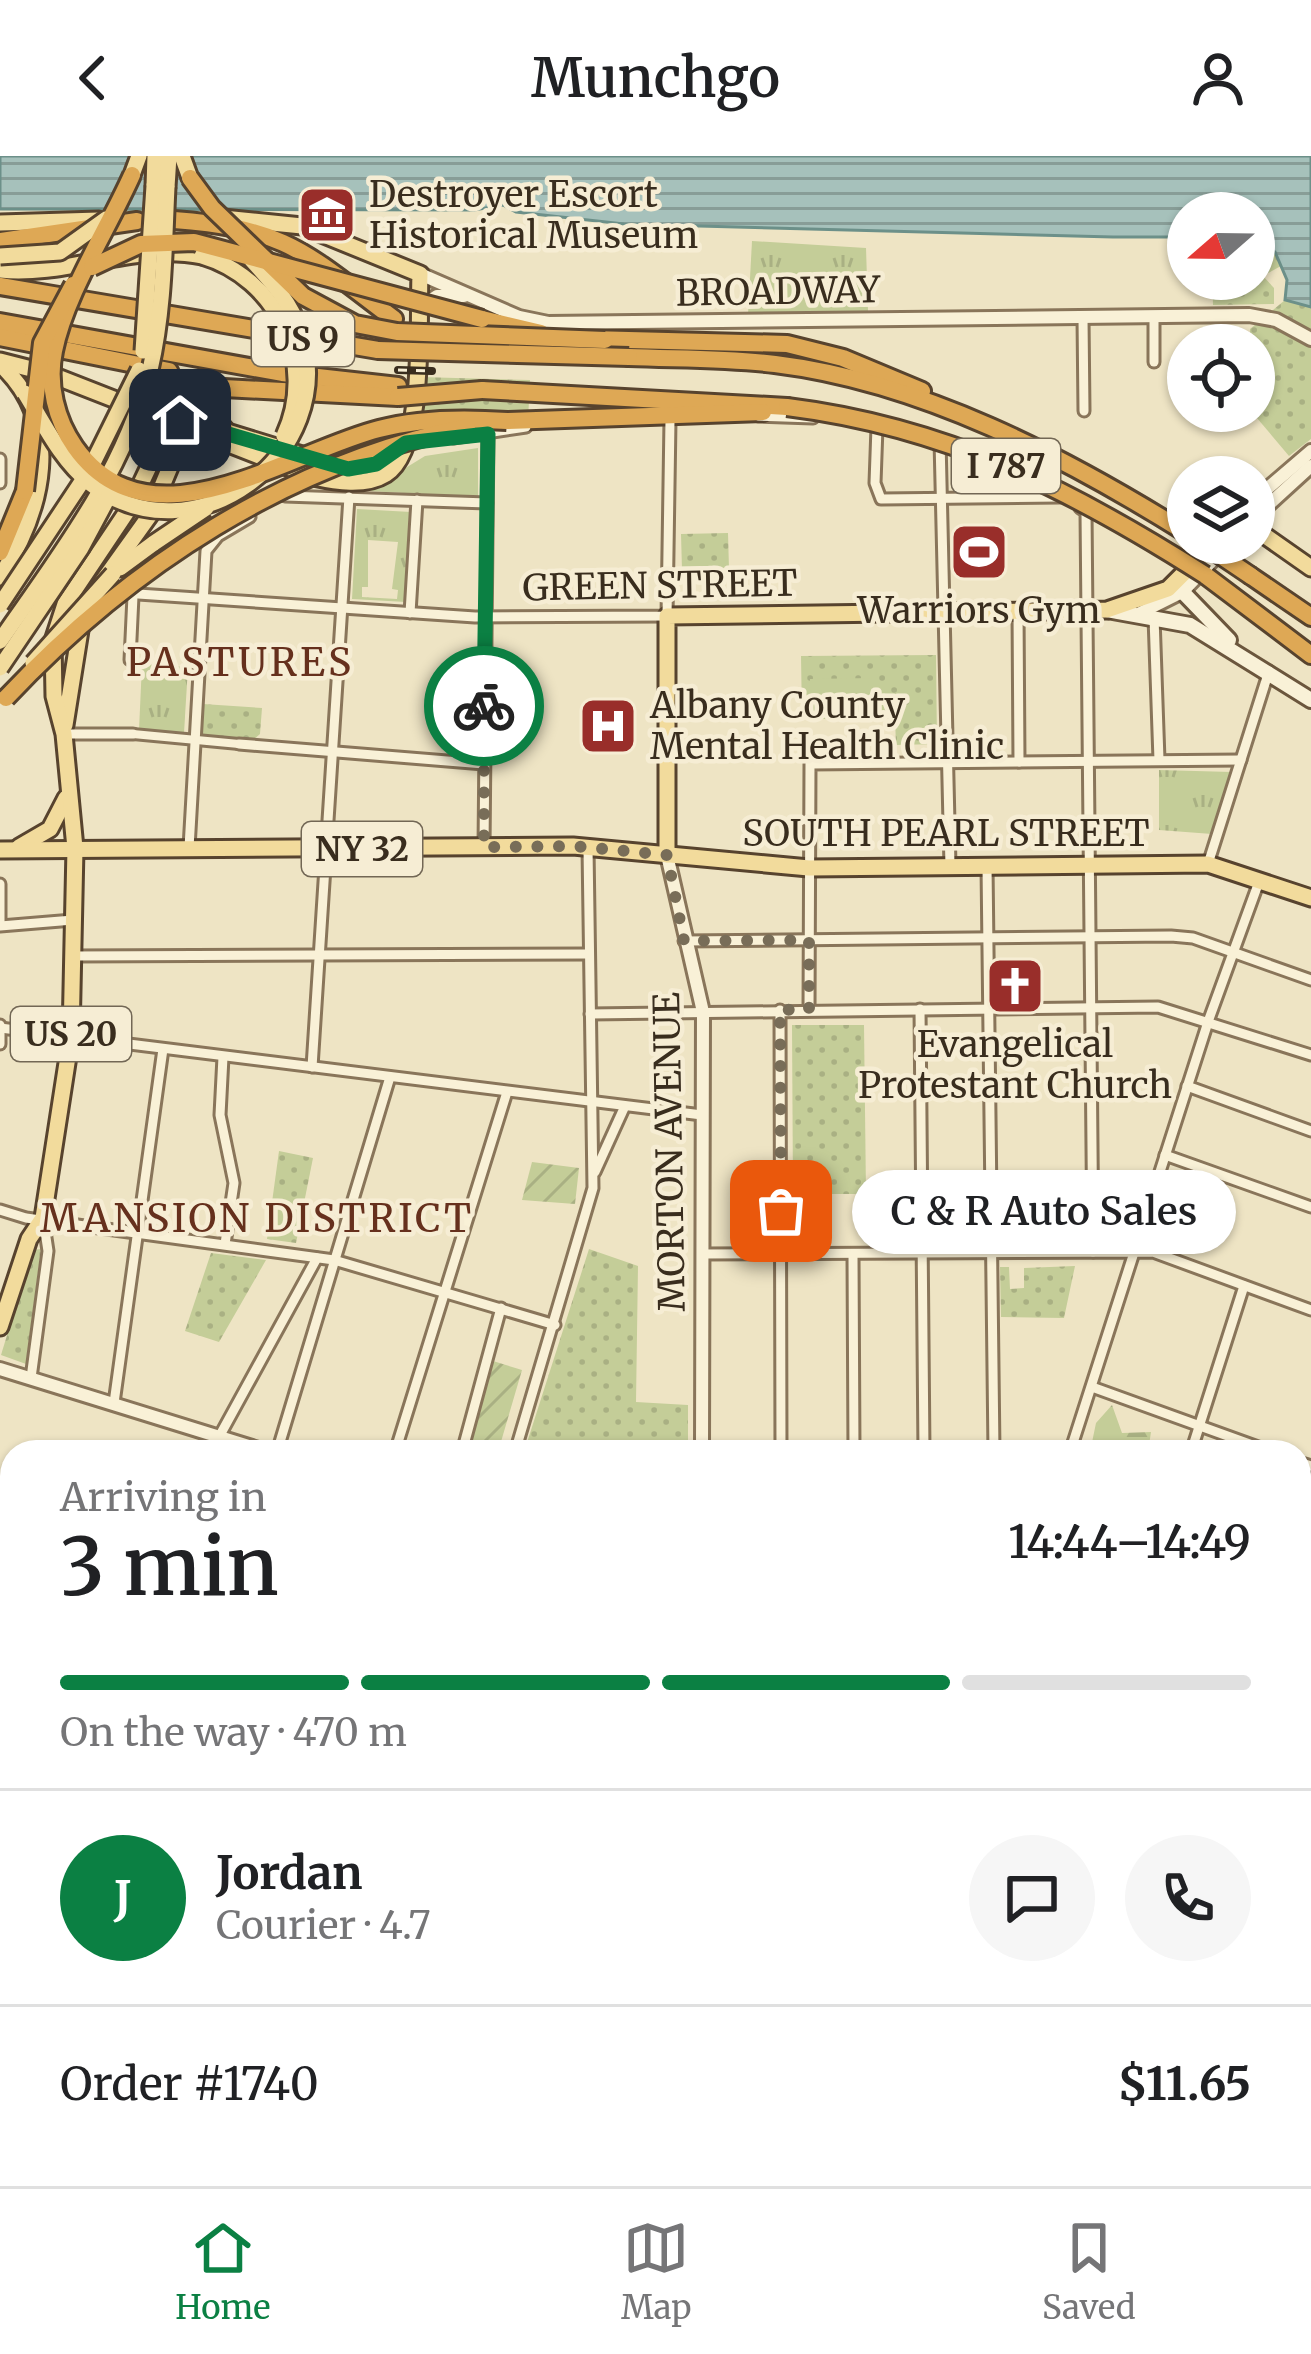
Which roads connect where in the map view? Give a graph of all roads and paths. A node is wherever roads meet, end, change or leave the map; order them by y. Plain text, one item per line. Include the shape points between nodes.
1 (139, 156) edge
2 (154, 156) edge
3 (169, 156) edge
4 (182, 156) edge
5 (132, 175) junction
6 (190, 178) junction
7 (174, 220) junction
8 (137, 221) junction
9 (0, 223) edge
10 (0, 241) edge
11 (0, 256) edge
12 (0, 270) edge
13 (420, 274) junction
14 (0, 286) edge
15 (476, 297) junction
16 (1154, 317) junction
17 (418, 318) junction
18 (1084, 318) junction
19 (0, 322) edge
20 (0, 337) edge
21 (1311, 339) edge
22 (604, 340) junction
23 (629, 357) junction
24 (0, 362) edge
25 (1154, 362) dead end
26 (145, 369) junction
27 (224, 388) junction
28 (398, 392) junction
29 (25, 393) junction
30 (787, 407) junction
31 (1084, 411) dead end
32 (670, 420) junction
33 (507, 421) junction
34 (182, 423) junction
35 (877, 427) junction
36 (985, 427) junction
37 (488, 434) junction
38 (226, 437) junction
39 (406, 443) junction
40 (1311, 451) edge
41 (0, 459) edge
42 (1311, 466) edge
43 (170, 474) junction
44 (1275, 482) edge
45 (0, 483) edge
46 (349, 497) junction
47 (1275, 499) edge
48 (417, 500) junction
49 (946, 502) junction
50 (487, 503) junction
51 (1167, 522) edge
52 (1275, 543) edge
53 (0, 552) edge
54 (1197, 564) edge
55 (1205, 564) edge
56 (1233, 564) edge
57 (1311, 568) edge
58 (1205, 575) junction
59 (0, 578) edge
60 (1178, 587) junction
61 (74, 588) junction
62 (95, 591) junction
63 (133, 596) junction
64 (202, 598) junction
65 (0, 605) edge
66 (342, 610) junction
67 (947, 610) junction
68 (1018, 610) junction
69 (1087, 610) junction
70 (1146, 610) junction
71 (1311, 613) edge
72 (410, 614) junction
73 (667, 616) junction
74 (484, 617) junction
75 (0, 628) edge
76 (0, 641) edge
77 (1311, 642) edge
78 (1311, 655) edge
79 (130, 660) dead end
80 (0, 668) edge
81 (1264, 668) junction
82 (1311, 700) edge
83 (3, 702) edge
84 (64, 734) junction
85 (134, 734) joint
86 (193, 739) junction
87 (239, 744) joint
88 (331, 752) junction
89 (1159, 760) junction
90 (1241, 760) junction
91 (1019, 762) junction
92 (1088, 762) junction
93 (949, 763) junction
94 (484, 764) junction
95 (69, 789) junction
96 (484, 847) junction
97 (75, 848) junction
98 (189, 848) junction
99 (588, 848) junction
100 (325, 849) junction
101 (4, 852) edge
102 (667, 855) junction
103 (1208, 864) junction
104 (950, 866) junction
105 (987, 866) junction
106 (1089, 866) junction
107 (809, 868) junction
108 (1260, 879) junction
109 (0, 884) edge
110 (1311, 898) edge
111 (73, 920) junction
112 (0, 924) edge
113 (1090, 937) junction
114 (987, 938) junction
115 (809, 940) junction
116 (684, 941) junction
117 (1232, 951) junction
118 (319, 954) junction
119 (589, 954) junction
120 (73, 956) junction
121 (1311, 980) edge
122 (809, 1009) junction
123 (780, 1010) junction
124 (920, 1010) junction
125 (988, 1010) junction
126 (1091, 1010) junction
127 (703, 1012) junction
128 (590, 1014) junction
129 (1209, 1019) junction
130 (0, 1027) edge
131 (71, 1037) junction
132 (0, 1044) edge
133 (163, 1049) junction
134 (1311, 1054) edge
135 (223, 1057) junction
136 (312, 1067) junction
137 (390, 1077) junction
138 (1187, 1086) junction
139 (507, 1092) junction
140 (591, 1102) junction
141 (625, 1106) junction
142 (703, 1115) junction
143 (1311, 1131) edge
144 (1165, 1154) junction
145 (594, 1173) junction
146 (1311, 1208) edge
147 (0, 1210) edge
148 (44, 1219) junction
149 (138, 1233) junction
150 (224, 1244) junction
151 (1133, 1251) junction
152 (1094, 1252) junction
153 (702, 1254) junction
154 (993, 1254) junction
155 (781, 1255) junction
156 (853, 1255) junction
157 (922, 1255) junction
158 (317, 1258) junction
159 (334, 1260) junction
160 (1244, 1286) junction
161 (442, 1290) junction
162 (501, 1308) junction
163 (1311, 1310) edge
164 (555, 1325) junction
165 (0, 1327) edge
166 (0, 1369) edge
167 (31, 1378) junction
168 (1092, 1387) junction
169 (114, 1403) junction
170 (1199, 1426) junction
171 (219, 1437) junction
172 (230, 1440) edge
173 (277, 1440) edge
174 (398, 1440) edge
175 (465, 1440) edge
176 (519, 1440) edge
177 (702, 1440) edge
178 (781, 1440) edge
179 (854, 1440) edge
180 (924, 1440) edge
181 (994, 1440) edge
182 (1074, 1440) edge
183 (1195, 1440) edge
184 (1238, 1440) edge

1 - 5 main road
2 - 26 main road, bridge
3 - 26 main road, bridge via 161,295
4 - 6 main road, US 9
5 - 11 main road, bridge via 110,214 81,242 43,256
5 - 33 highway, bridge via 52,360 62,424 82,457 106,476 143,492 185,495 391,426
6 - 22 highway, bridge via 304,296 355,324
6 - 29 main road, US 9, bridge via 301,331 307,395 279,458 250,486 215,503 140,506 82,476
7 - 8 main road
7 - 13 main road via 287,223
7 - 23 highway, bridge via 281,238 394,319 450,340
8 - 9 main road
8 - 10 highway
12 - 83 main road, bridge via 166,253 213,260 273,305 290,340 296,386 273,454 113,574
13 - 15 street, BROADWAY
13 - 17 main road
14 - 23 highway, I 787, bridge via 378,350
15 - 17 street via 437,296
15 - 18 street, BROADWAY via 548,322
16 - 18 street, BROADWAY
16 - 21 street, BROADWAY via 1263,317
16 - 25 street
17 - 39 main road
18 - 31 street
19 - 28 highway
20 - 34 highway via 169,371
22 - 36 highway via 805,347 910,385
22 - 53 highway, bridge via 508,326 206,244 134,246 87,271 50,321 25,490
23 - 36 highway, I 787 via 799,368 890,390
24 - 29 main road, US 9
24 - 34 main road
26 - 65 main road, bridge
26 - 75 main road, bridge via 95,487
26 - 76 main road, bridge via 128,435 102,490
26 - 80 main road, bridge via 138,426 105,506
27 - 28 highway
27 - 34 highway via 203,397
27 - 38 highway via 209,412
28 - 30 highway, I 787, bridge
29 - 59 main road, bridge via 40,435 40,479
30 - 33 highway
30 - 58 highway, I 787, bridge via 864,416 955,443 1078,501
32 - 35 street via 777,416
32 - 37 street
32 - 73 street
33 - 83 highway, bridge via 414,438 273,495 98,606
34 - 38 main road
34 - 43 main road
34 - 61 main road
35 - 49 street via 940,438
35 - 49 street via 881,499
36 - 51 highway, I 787
37 - 39 street
37 - 50 street
38 - 39 main road via 348,469 376,464
38 - 43 main road via 196,448
40 - 44 street
41 - 45 street
42 - 47 street
43 - 62 main road
46 - 48 street
46 - 64 street via 283,496 218,536 206,551
46 - 66 street
48 - 50 street
48 - 72 street
49 - 67 street
49 - 69 street via 1062,497 1086,512
50 - 74 street
52 - 57 main road
54 - 60 main road, GREEN STREET
55 - 60 street
56 - 71 highway, bridge
58 - 77 highway, I 787
58 - 78 highway
59 - 61 street, GREEN STREET
60 - 70 main road, GREEN STREET
60 - 81 main road
61 - 62 street, GREEN STREET
61 - 84 main road via 53,641
62 - 63 street, GREEN STREET
62 - 84 main road via 78,632
63 - 64 street, GREEN STREET
63 - 79 street
64 - 66 street, GREEN STREET
64 - 86 street
66 - 72 street, GREEN STREET
66 - 88 street
67 - 68 main road, GREEN STREET
67 - 73 main road, GREEN STREET
67 - 93 street
68 - 69 main road, GREEN STREET
68 - 91 street
69 - 70 main road, GREEN STREET
69 - 92 street
70 - 81 main road
70 - 89 street
72 - 74 street, GREEN STREET
73 - 74 street, GREEN STREET
73 - 102 main road
74 - 94 street
81 - 82 main road
81 - 90 street
84 - 85 street
84 - 95 main road
85 - 86 street
86 - 87 street
86 - 98 street
87 - 88 street
88 - 94 street
88 - 100 street
89 - 90 street
89 - 92 street
90 - 103 street
91 - 92 street
91 - 93 street
92 - 106 street
93 - 104 street
93 - 107 street via 810,764
94 - 96 street
95 - 97 main road
95 - 101 main road via 54,825
96 - 99 main road, SOUTH PEARL STREET / NY 32
96 - 100 main road, SOUTH PEARL STREET / NY 32
97 - 98 main road, SOUTH PEARL STREET / NY 32
97 - 101 main road, SOUTH PEARL STREET
97 - 111 main road, US 20
98 - 100 main road, SOUTH PEARL STREET / NY 32
99 - 102 main road, SOUTH PEARL STREET / NY 32
99 - 119 street
100 - 118 street
102 - 107 main road, SOUTH PEARL STREET / NY 32
102 - 116 street, MORTON AVENUE
103 - 106 main road, SOUTH PEARL STREET / NY 32
103 - 108 main road, SOUTH PEARL STREET / NY 32
104 - 105 main road, SOUTH PEARL STREET / NY 32
104 - 107 main road, SOUTH PEARL STREET / NY 32
105 - 106 main road, SOUTH PEARL STREET / NY 32
105 - 114 street
106 - 113 street
107 - 115 street
108 - 110 main road, SOUTH PEARL STREET / NY 32
108 - 117 street
109 - 112 street
111 - 112 street
111 - 120 main road, US 20
113 - 114 street
113 - 117 street via 1193,938
113 - 126 street
114 - 115 street
114 - 125 street
115 - 116 street
115 - 122 street
116 - 127 street, MORTON AVENUE
117 - 121 street
117 - 129 street
118 - 119 street
118 - 120 street
118 - 136 street
119 - 128 street
120 - 131 main road, US 20
122 - 123 street
122 - 124 street
123 - 127 street
123 - 155 street
124 - 125 street
124 - 157 street
125 - 126 street
125 - 154 street
126 - 129 street via 1158,1007
126 - 152 street
127 - 128 street
127 - 142 street, MORTON AVENUE
128 - 140 street
129 - 134 street
129 - 138 street
130 - 131 street
130 - 132 street
131 - 133 street
131 - 148 main road, US 20
133 - 135 street
133 - 149 street
135 - 136 street
135 - 150 street via 220,1114 234,1183
136 - 137 street
137 - 139 street
137 - 159 street
138 - 143 street
138 - 144 street
139 - 140 street
139 - 161 street
140 - 141 street
140 - 145 street
141 - 142 street
141 - 145 street
142 - 153 street, MORTON AVENUE
144 - 146 street
144 - 151 street
145 - 164 street
147 - 148 street
148 - 149 street
148 - 165 main road, US 20 via 29,1239
148 - 167 street via 48,1250
149 - 150 street
149 - 169 street
150 - 158 street
151 - 152 street
151 - 160 street
151 - 168 street
152 - 154 street
153 - 155 street
153 - 177 street, MORTON AVENUE
154 - 157 street
154 - 181 street
155 - 156 street
155 - 178 street
156 - 157 street
156 - 179 street
157 - 180 street
158 - 159 street
158 - 171 street
159 - 161 street
159 - 173 street
160 - 163 street
160 - 170 street
161 - 162 street
161 - 174 street
162 - 164 street
162 - 175 street
164 - 176 street
166 - 167 street
167 - 169 street
168 - 170 street
168 - 182 street
169 - 171 street
170 - 183 street
170 - 184 street
171 - 172 street

